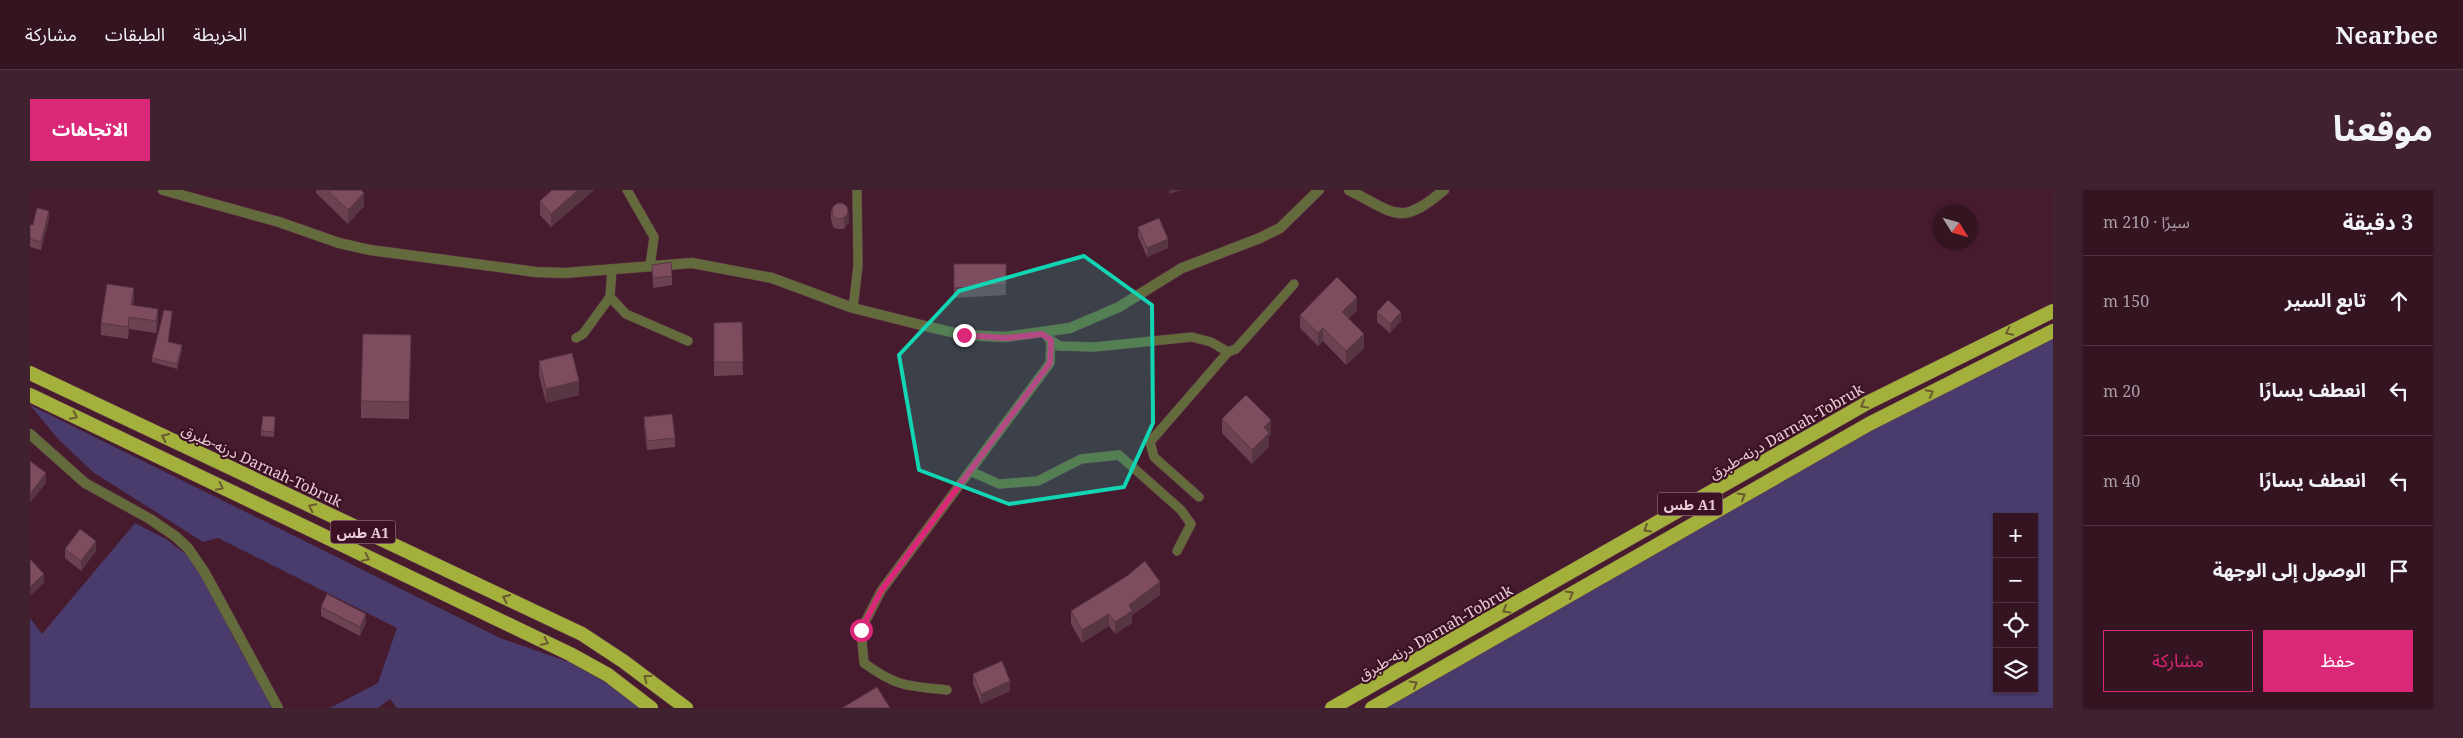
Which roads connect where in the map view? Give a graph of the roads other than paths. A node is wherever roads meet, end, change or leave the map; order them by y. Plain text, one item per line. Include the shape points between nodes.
1 (163, 190) edge
2 (627, 190) edge
3 (857, 190) edge
4 (1319, 190) edge
5 (1349, 190) edge
6 (1444, 190) edge
7 (650, 266) junction
8 (612, 269) junction
9 (1294, 284) dead end
10 (610, 298) junction
11 (852, 308) junction
12 (2053, 311) edge
13 (2053, 331) edge
14 (1042, 334) junction
15 (576, 338) dead end
16 (1051, 340) junction
17 (688, 341) dead end
18 (1228, 352) junction
19 (30, 372) edge
20 (30, 394) edge
21 (30, 434) edge
22 (970, 472) junction
23 (1199, 497) dead end
24 (1177, 551) dead end
25 (947, 690) dead end
26 (278, 708) edge
27 (651, 708) edge
28 (686, 708) edge
29 (1332, 708) edge
30 (1372, 708) edge

1 - 8 street via 279,222 339,243 378,251 536,272
2 - 7 lane via 654,237
3 - 11 lane via 858,266
4 - 14 street via 1280,228 1182,268 1119,307 1070,328
5 - 6 street via 1393,213 1404,214 1426,205
7 - 8 street
7 - 11 street via 692,263 772,278
8 - 10 lane
9 - 18 lane via 1236,349
10 - 15 lane via 583,334
10 - 17 lane via 626,314
11 - 14 street via 964,335 1006,338
12 -> 29 highway, درنه-طبرق Darnah-Tobruk / طس A1 via 1868,403
30 -> 13 highway, طس A1 via 1868,424
14 - 16 lane
16 - 18 lane via 1059,346 1094,347 1192,337 1211,342
16 - 22 lane via 1050,363
18 - 23 lane via 1150,442 1154,457
28 -> 19 highway, درنه-طبرق Darnah-Tobruk / طس A1 via 582,634
20 -> 27 highway, طس A1 via 570,654 608,675
21 - 26 street via 85,483 150,519 188,548 205,573
22 - 24 lane via 1000,484 1038,481 1081,459 1119,456 1180,510 1191,524
22 - 25 lane via 881,591 861,630 864,663 887,680 909,687

